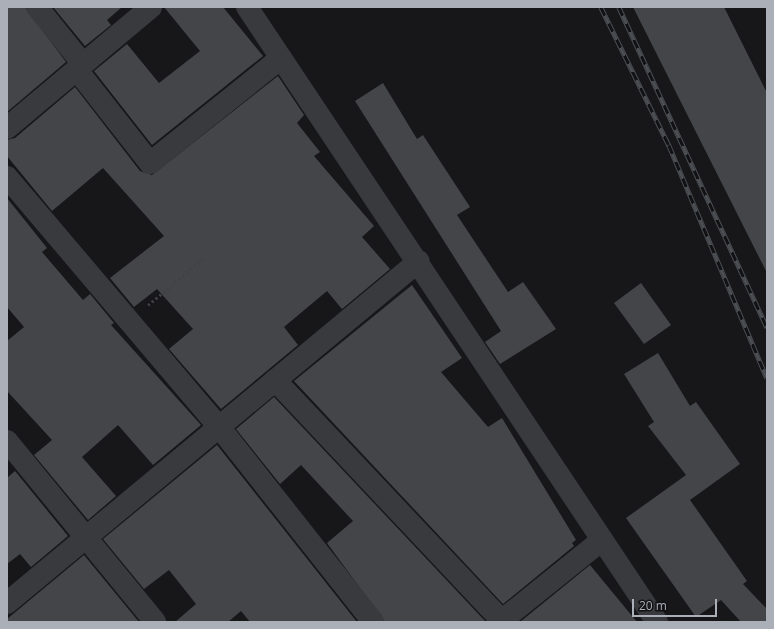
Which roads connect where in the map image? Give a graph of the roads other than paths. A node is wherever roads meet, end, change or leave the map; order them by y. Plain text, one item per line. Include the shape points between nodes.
1 (37, 7) edge
2 (151, 7) edge
3 (247, 7) edge
4 (281, 58) junction
5 (80, 67) junction
6 (7, 128) edge
7 (7, 177) edge
8 (419, 261) junction
9 (275, 380) junction
10 (220, 428) junction
11 (7, 441) edge
12 (85, 538) junction
13 (602, 540) junction
14 (7, 603) edge
15 (155, 622) edge
16 (373, 622) edge
17 (502, 622) edge
18 (657, 622) edge

1 - 5 street
2 - 5 street
3 - 4 street
4 - 5 street via 150,163
4 - 8 street
5 - 6 street
7 - 10 street
8 - 9 street
8 - 13 street
9 - 10 street
9 - 17 street
10 - 12 street
10 - 16 street
11 - 12 street
12 - 14 street
12 - 15 street
13 - 17 street
13 - 18 street

